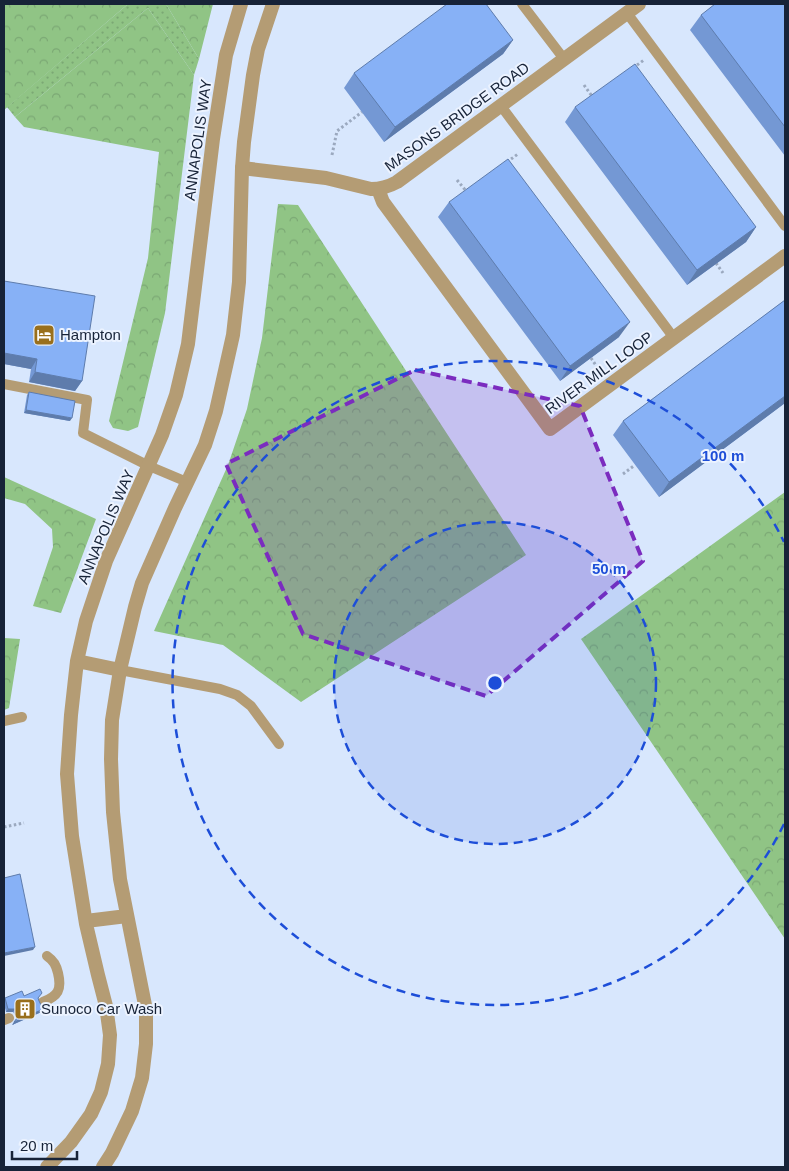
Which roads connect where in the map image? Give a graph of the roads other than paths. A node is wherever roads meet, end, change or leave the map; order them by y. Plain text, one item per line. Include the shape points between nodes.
1 (241, 4) edge
2 (273, 4) edge
3 (522, 4) edge
4 (639, 4) edge
5 (627, 13) junction
6 (564, 59) junction
7 (501, 106) junction
8 (242, 168) junction
9 (378, 189) junction
10 (785, 226) edge
11 (785, 256) edge
12 (674, 338) junction
13 (4, 384) edge
14 (149, 466) junction
15 (187, 482) junction
16 (77, 661) junction
17 (120, 670) junction
18 (22, 717) dead end
19 (4, 721) edge
20 (279, 744) dead end
21 (128, 916) junction
22 (86, 922) junction
23 (47, 956) dead end
24 (43, 1002) dead end
25 (47, 1167) edge
26 (103, 1167) edge

1 - 14 street, ANNAPOLIS WAY via 226,55 188,344 176,395
2 - 8 street via 252,75
3 - 6 lane
4 - 5 street, MASONS BRIDGE ROAD
5 - 6 street, MASONS BRIDGE ROAD
5 - 10 lane
6 - 7 street, MASONS BRIDGE ROAD
7 - 9 street, MASONS BRIDGE ROAD via 397,182
7 - 12 lane
8 - 9 street, MASONS BRIDGE ROAD
8 - 15 street via 240,282 233,335 216,411 205,445
9 - 12 street, RIVER MILL LOOP via 383,202 550,429
11 - 12 street, RIVER MILL LOOP
13 - 14 lane via 87,400 83,433
14 - 15 lane
14 - 16 street, ANNAPOLIS WAY via 106,560
15 - 17 street via 142,583
16 - 17 street
16 - 22 street, ANNAPOLIS WAY via 67,774 72,836
17 - 20 lane via 220,688 237,695 251,706
17 - 21 street via 112,720 111,768 120,879
18 - 19 lane
21 - 22 street
21 - 26 street via 146,1010 146,1044 142,1078 132,1111
22 - 25 street, ANNAPOLIS WAY via 106,1006 110,1035 108,1064 91,1114
23 - 24 lane via 56,965 60,987 51,999

